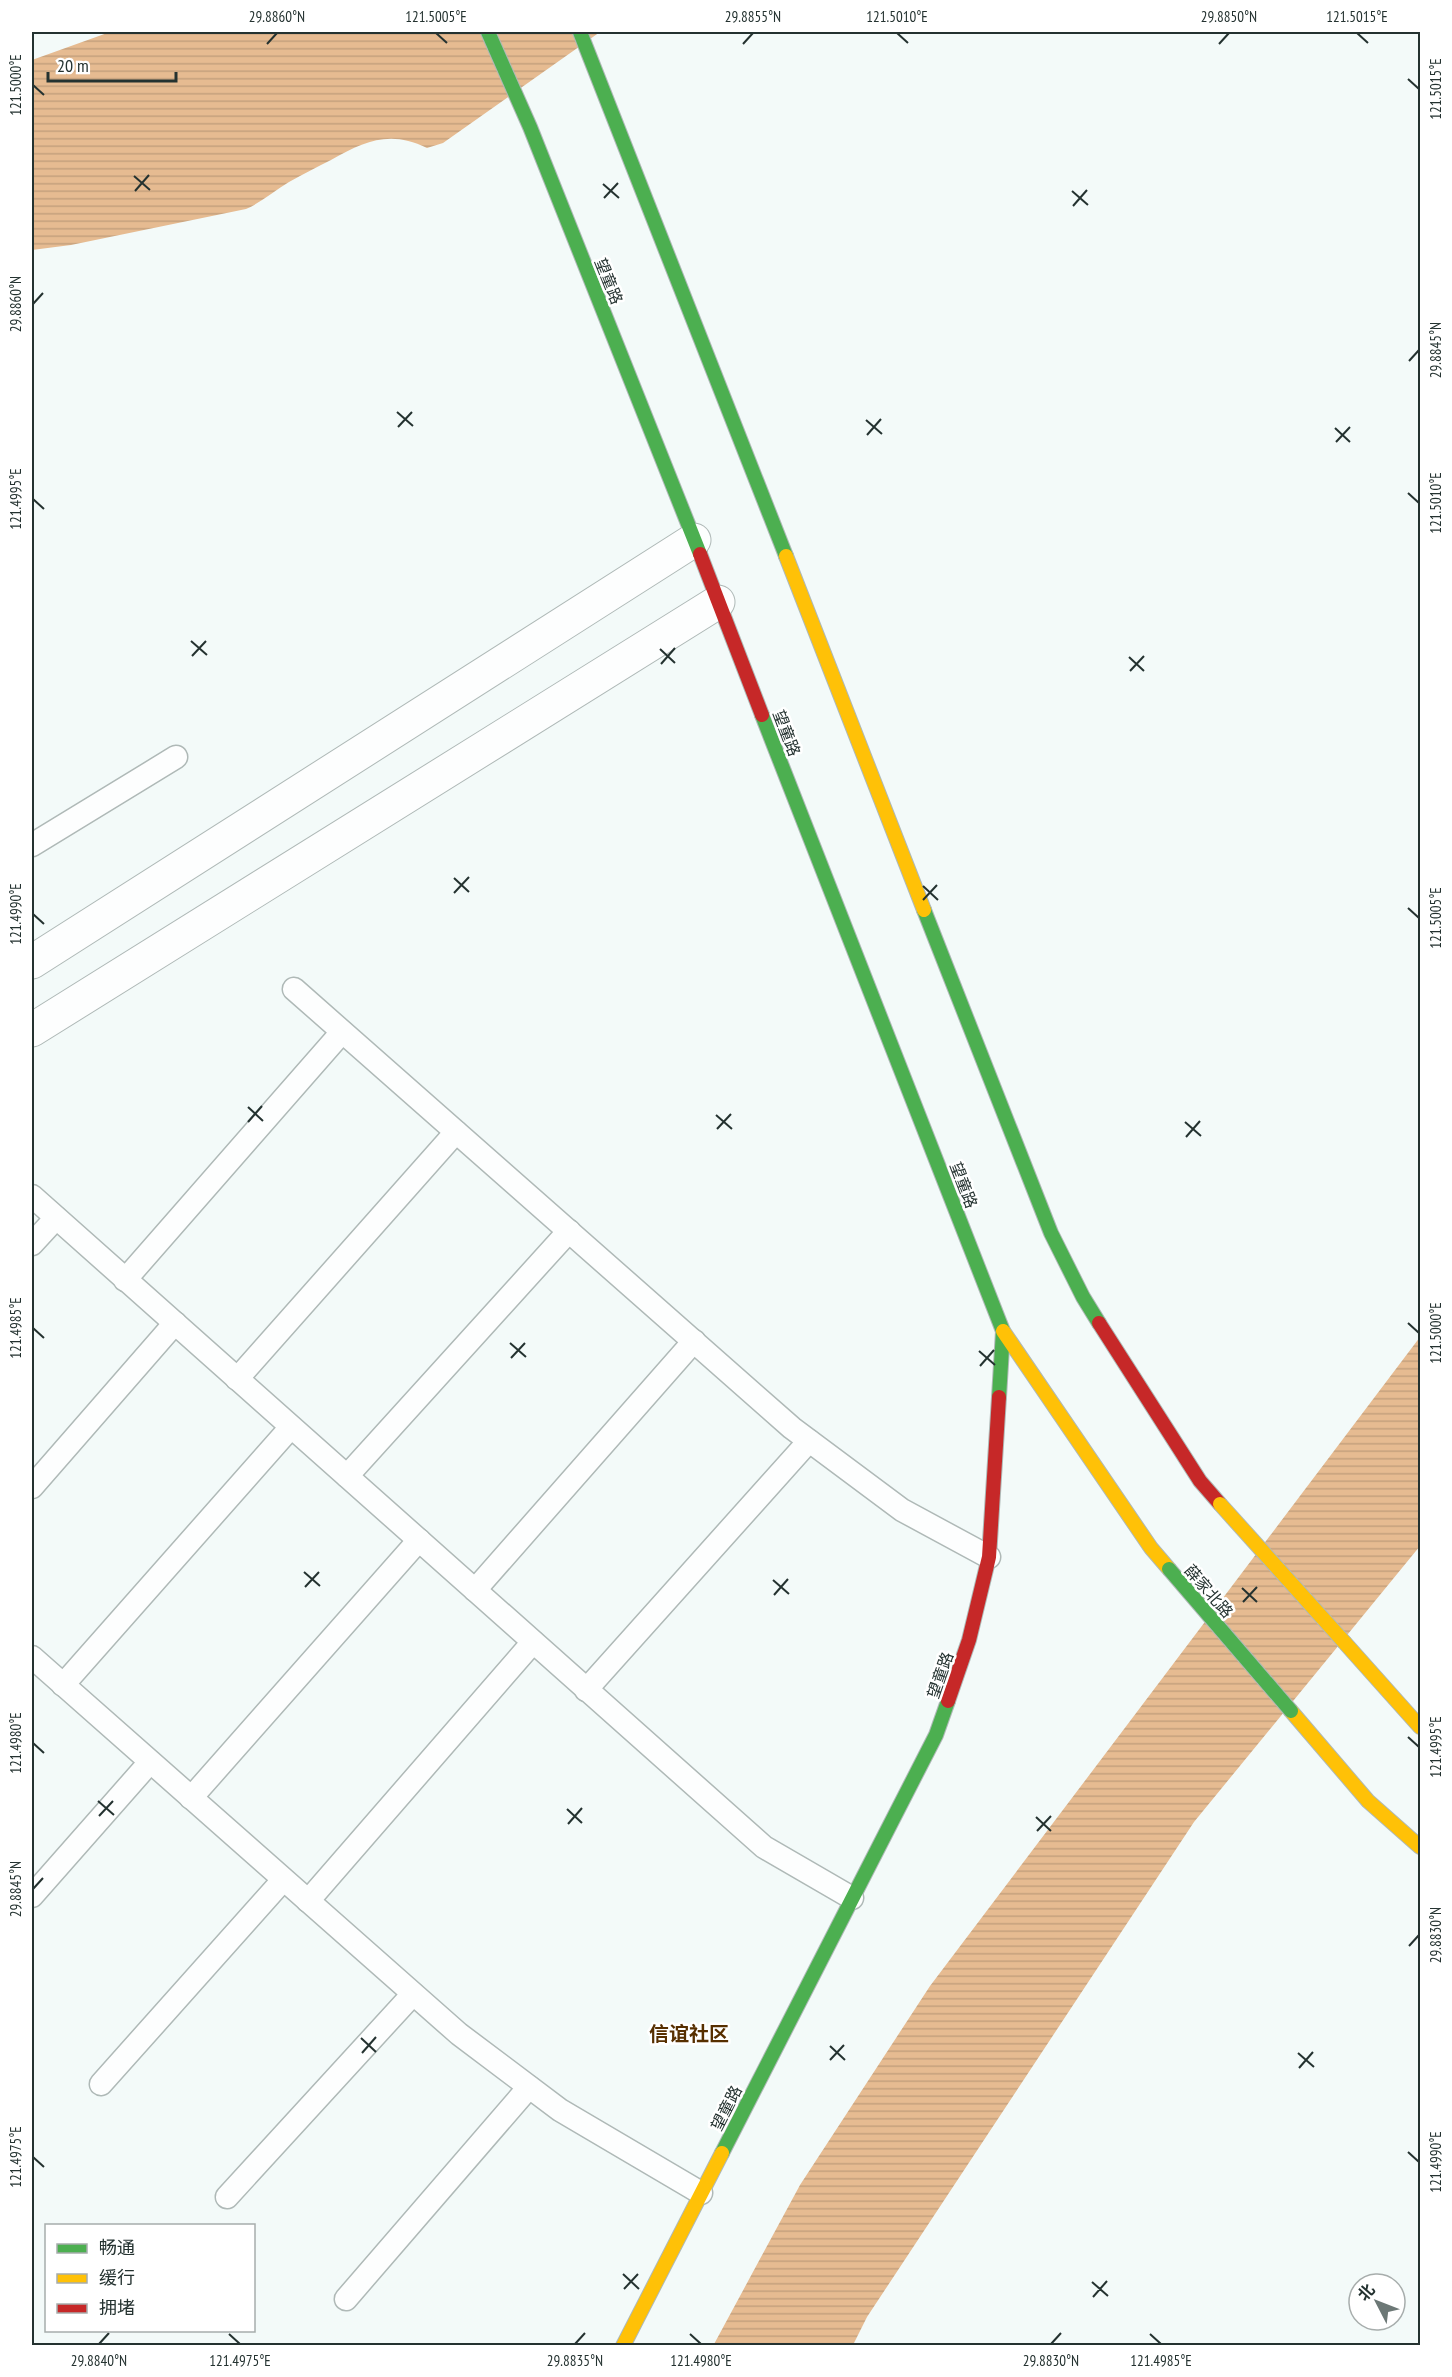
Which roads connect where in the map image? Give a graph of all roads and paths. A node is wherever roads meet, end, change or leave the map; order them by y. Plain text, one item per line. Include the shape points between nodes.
1 (488, 32) edge
2 (580, 32) edge
3 (694, 540) junction
4 (718, 603) junction
5 (176, 757) dead end
6 (32, 845) edge
7 (32, 962) edge
8 (294, 989) dead end
9 (32, 1030) edge
10 (342, 1032) junction
11 (456, 1132) junction
12 (32, 1196) edge
13 (56, 1218) junction
14 (569, 1232) junction
15 (32, 1244) edge
16 (125, 1280) junction
17 (175, 1323) junction
18 (1003, 1331) junction
19 (694, 1341) junction
20 (237, 1379) junction
21 (291, 1427) junction
22 (809, 1441) junction
23 (347, 1476) junction
24 (32, 1487) edge
25 (418, 1540) junction
26 (989, 1557) junction
27 (475, 1590) junction
28 (533, 1642) junction
29 (32, 1658) edge
30 (63, 1686) junction
31 (586, 1690) junction
32 (1420, 1727) edge
33 (150, 1762) junction
34 (191, 1798) junction
35 (1420, 1847) edge
36 (283, 1880) junction
37 (32, 1896) edge
38 (852, 1898) junction
39 (308, 1901) junction
40 (413, 1994) junction
41 (101, 2084) dead end
42 (529, 2086) junction
43 (701, 2193) junction
44 (228, 2197) dead end
45 (346, 2299) dead end
46 (623, 2346) edge

1 - 3 main road, 望童路 via 530,127
2 - 32 main road, bridge via 1051,1233 1083,1297 1200,1481
3 - 4 main road, 望童路
3 - 7 street
4 - 9 street
4 - 18 main road, 望童路
5 - 6 lane
8 - 10 lane
10 - 11 lane
10 - 16 lane
11 - 14 lane
11 - 20 lane
12 - 13 lane
13 - 15 lane
13 - 16 lane
14 - 19 lane
14 - 23 lane
16 - 17 lane
17 - 20 lane
17 - 24 lane
18 - 26 main road, 望童路
18 - 35 main road, 薛家北路, bridge via 1151,1548 1368,1802
19 - 22 lane
19 - 27 lane
20 - 21 lane
21 - 23 lane
21 - 30 lane
22 - 26 lane via 902,1510
22 - 31 lane
23 - 25 lane
25 - 27 lane
25 - 34 lane
26 - 38 main road, 望童路 via 969,1640 936,1735
27 - 28 lane
28 - 31 lane
28 - 39 lane
29 - 30 lane
30 - 33 lane
31 - 38 lane via 764,1847
33 - 34 lane
33 - 37 lane
34 - 36 lane
36 - 39 lane
36 - 41 lane
38 - 43 main road, 望童路
39 - 40 lane
40 - 42 lane
40 - 44 lane
42 - 43 lane via 560,2110
42 - 45 lane
43 - 46 main road, 望童路

